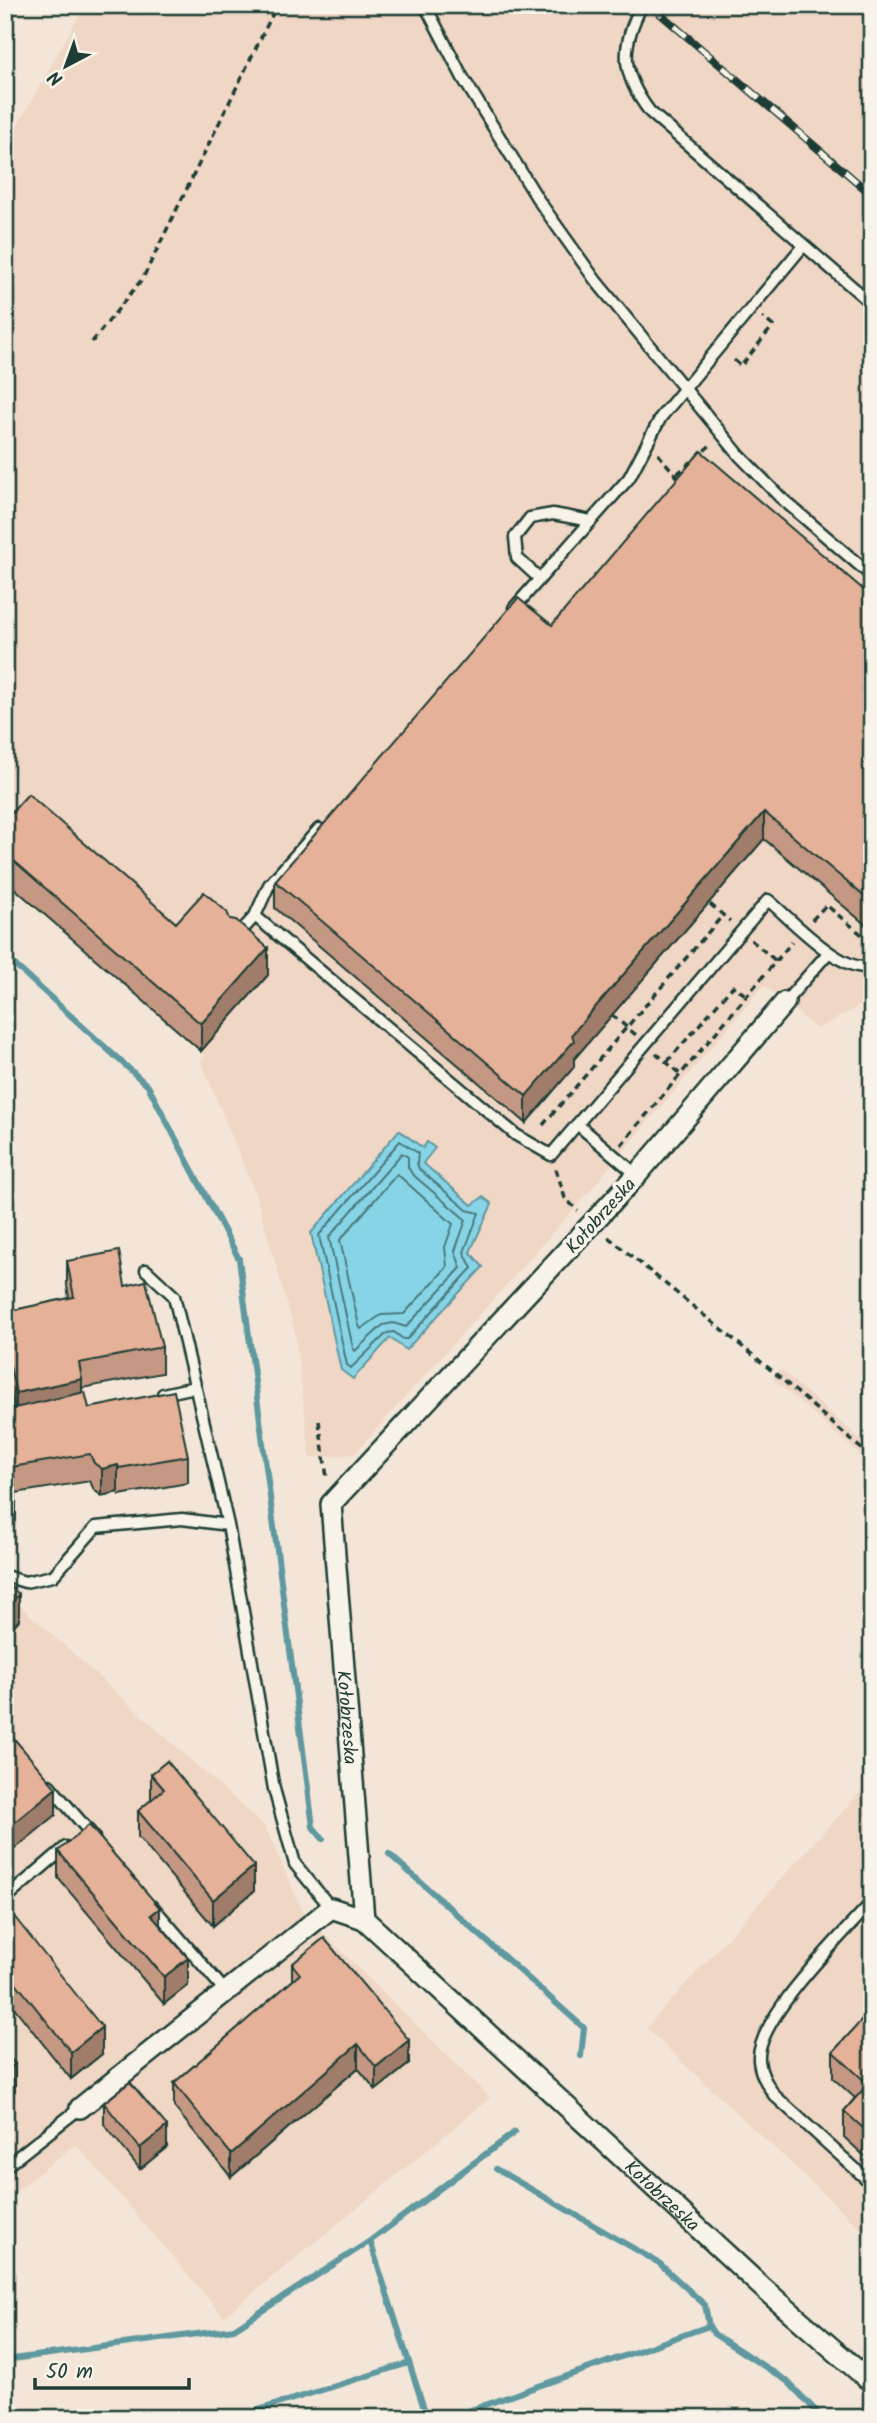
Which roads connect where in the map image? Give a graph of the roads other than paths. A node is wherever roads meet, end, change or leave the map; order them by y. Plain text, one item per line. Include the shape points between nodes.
1 (425, 5) edge
2 (642, 5) edge
3 (803, 246) junction
4 (872, 304) edge
5 (684, 389) junction
6 (591, 521) junction
7 (872, 576) edge
8 (540, 579) junction
9 (504, 620) edge
10 (324, 824) edge
11 (255, 916) junction
12 (234, 940) edge
13 (829, 952) junction
14 (872, 965) edge
15 (785, 1002) joint
16 (577, 1124) junction
17 (637, 1175) junction
18 (146, 1270) dead end
19 (195, 1387) junction
20 (155, 1396) edge
21 (228, 1525) junction
22 (5, 1576) edge
23 (41, 1776) edge
24 (87, 1829) junction
25 (104, 1849) edge
26 (5, 1899) edge
27 (148, 1900) edge
28 (872, 1902) edge
29 (331, 1908) junction
30 (364, 1919) junction
31 (226, 1992) junction
32 (80, 2108) joint
33 (5, 2167) edge
34 (872, 2184) edge
35 (872, 2383) edge

1 - 5 lane via 463,78 539,201 596,281
2 - 3 lane via 626,52 635,92 650,112
3 - 4 lane
3 - 5 lane
5 - 6 lane via 661,417 629,478
5 - 7 lane via 780,497
6 - 8 lane
6 - 8 lane via 553,514 530,518 515,537 517,558
8 - 9 lane
10 - 11 lane via 269,885
11 - 12 lane
11 - 16 lane via 516,1135 551,1155
13 - 14 lane via 849,965 864,969
13 - 15 lane
13 - 16 lane via 768,900
15 - 17 street, Kołobrzeska
16 - 17 lane
17 - 30 street, Kołobrzeska via 331,1504
18 - 19 lane via 174,1296
19 - 20 lane
19 - 21 lane
21 - 22 lane via 182,1519 96,1527 53,1576 24,1582
21 - 29 lane via 274,1789 295,1864
23 - 24 lane
24 - 25 lane
24 - 26 lane
27 - 31 lane
28 - 34 lane via 774,2018 759,2059 763,2078 774,2095
29 - 30 street
29 - 31 street
30 - 35 street, Kołobrzeska
31 - 32 street
32 - 33 lane

